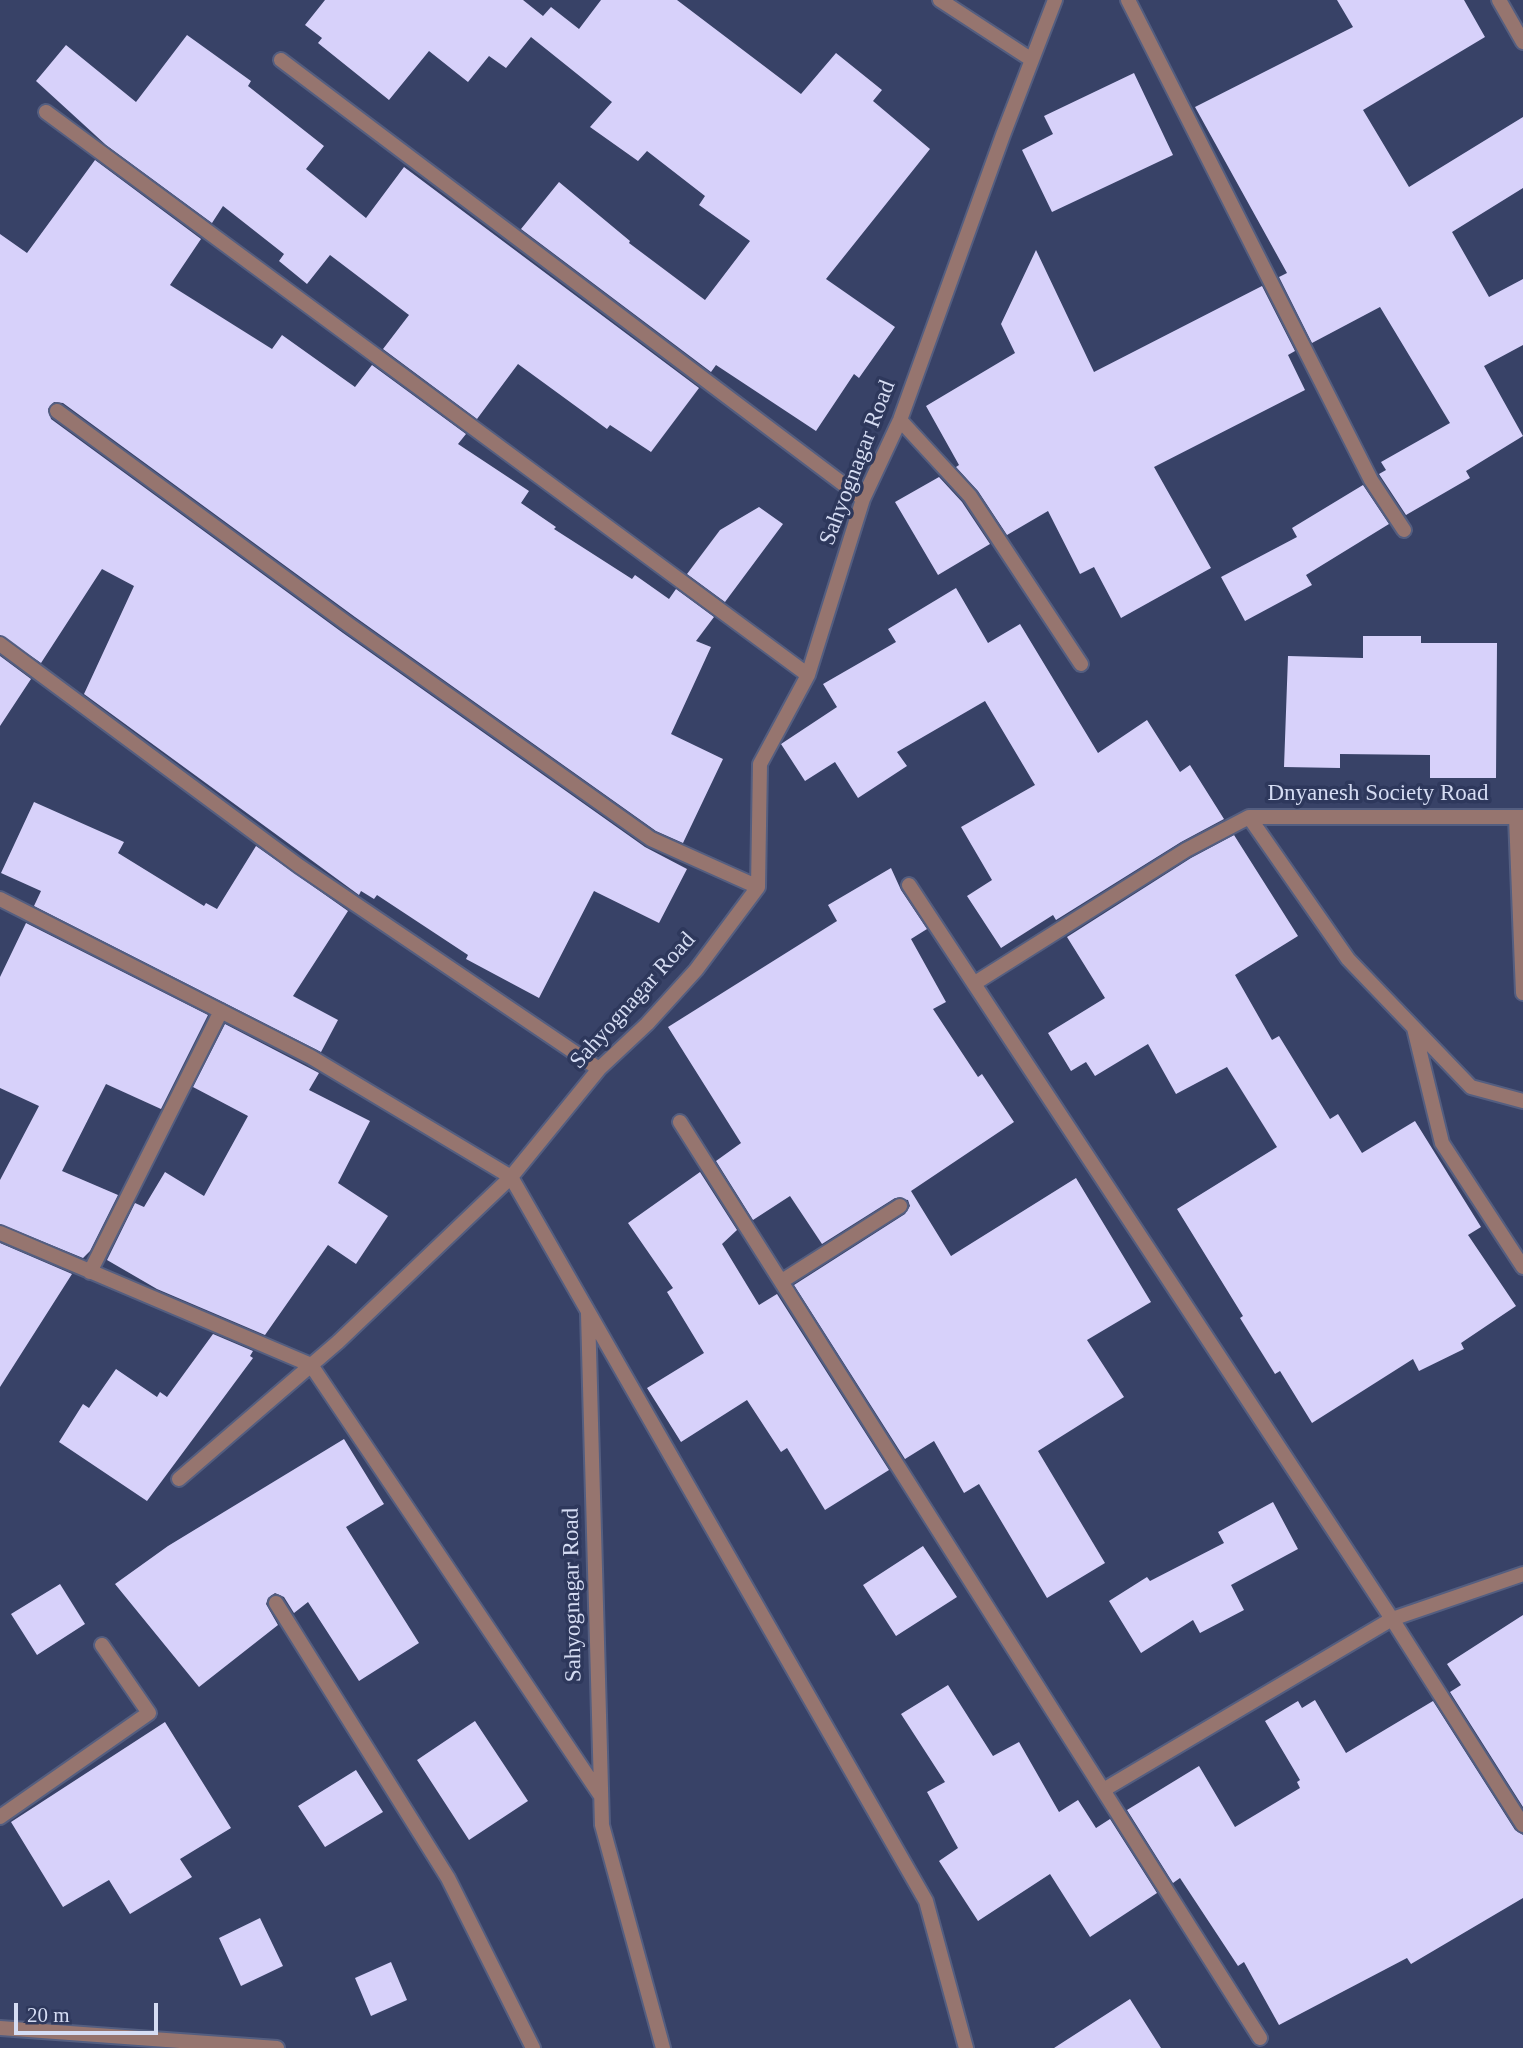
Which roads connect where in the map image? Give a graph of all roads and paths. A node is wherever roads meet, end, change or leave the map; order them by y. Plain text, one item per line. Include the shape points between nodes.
1 (940, 0) edge
2 (1055, 0) edge
3 (1128, 0) edge
4 (1499, 0) edge
5 (1523, 41) edge
6 (281, 60) dead end
7 (1032, 60) junction
8 (46, 112) dead end
9 (57, 411) dead end
10 (900, 420) junction
11 (863, 499) junction
12 (1404, 530) dead end
13 (0, 644) edge
14 (1081, 664) dead end
15 (808, 675) junction
16 (1249, 817) junction
17 (1520, 817) edge
18 (909, 885) dead end
19 (758, 887) junction
20 (0, 900) edge
21 (975, 983) junction
22 (1523, 993) edge
23 (221, 1011) junction
24 (1413, 1027) junction
25 (599, 1069) junction
26 (1523, 1101) edge
27 (680, 1122) dead end
28 (511, 1177) junction
29 (900, 1206) dead end
30 (0, 1233) edge
31 (1523, 1267) edge
32 (90, 1272) junction
33 (782, 1281) junction
34 (588, 1311) junction
35 (311, 1365) junction
36 (179, 1479) dead end
37 (1523, 1574) edge
38 (276, 1603) dead end
39 (1392, 1619) junction
40 (102, 1645) dead end
41 (1105, 1789) junction
42 (601, 1796) junction
43 (0, 1817) edge
44 (1523, 1825) edge
45 (0, 2028) edge
46 (1260, 2038) dead end
47 (276, 2048) edge
48 (533, 2048) edge
49 (663, 2048) edge
50 (966, 2048) edge

1 - 7 street
2 - 7 street, Sahyognagar Road
3 - 12 street via 1371,480
4 - 5 street
6 - 11 street
7 - 10 street, Sahyognagar Road
8 - 15 street
9 - 19 street via 651,839
10 - 11 street, Sahyognagar Road
10 - 14 street via 970,496
11 - 15 street, Sahyognagar Road
13 - 25 street via 299,866
15 - 19 street, Sahyognagar Road via 760,764
16 - 17 street, Dnyanesh Society Road
16 - 21 street via 1186,850
16 - 24 street, Dnyanesh Society Road via 1348,959
17 - 22 street
18 - 21 street
19 - 25 street, Sahyognagar Road via 696,970
20 - 23 street
21 - 39 street
23 - 28 street via 311,1057
23 - 32 street
24 - 26 street, Dnyanesh Society Road via 1471,1087
24 - 31 street via 1442,1143
25 - 28 street, Sahyognagar Road
27 - 33 street
28 - 34 street, Sahyognagar Road
28 - 35 street
29 - 33 street
30 - 32 street
32 - 35 street
33 - 41 street
34 - 42 street, Sahyognagar Road
34 - 50 street via 926,1902
35 - 36 street
35 - 42 street
37 - 39 street
38 - 48 street via 448,1878
39 - 41 street
39 - 44 street
40 - 43 street via 149,1713
41 - 46 street
42 - 49 street, Sahyognagar Road via 602,1825
45 - 47 street

